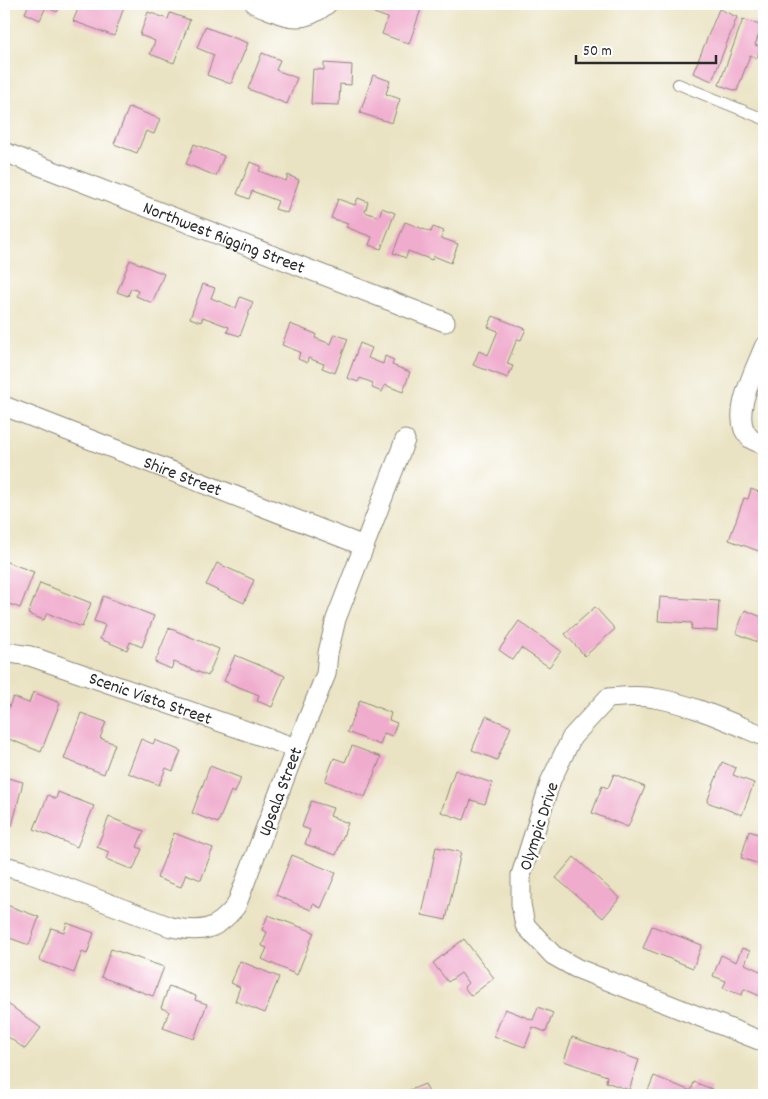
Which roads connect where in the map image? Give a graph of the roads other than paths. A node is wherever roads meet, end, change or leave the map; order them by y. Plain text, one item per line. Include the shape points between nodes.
1 (255, 4) edge
2 (327, 4) edge
3 (678, 84) dead end
4 (764, 119) edge
5 (4, 152) edge
6 (445, 322) dead end
7 (764, 347) edge
8 (4, 406) edge
9 (405, 440) dead end
10 (764, 444) edge
11 (364, 546) junction
12 (4, 652) edge
13 (764, 736) edge
14 (296, 748) junction
15 (4, 866) edge
16 (764, 1042) edge

1 - 2 street via 294,18 310,16
3 - 4 lane
5 - 6 street, Northwest Rigging Street
7 - 10 street via 743,400 741,414 750,439
8 - 11 street, Shire Street
9 - 11 street, Upsala Street
11 - 14 street, Upsala Street via 336,619 326,674
12 - 14 street, Scenic Vista Street via 30,656
13 - 16 street, Olympic Drive via 685,705 654,697 608,698 572,737 552,780 521,875 525,925 553,955 576,968
14 - 15 street, Upsala Street via 236,906 217,925 204,930 171,927 23,870

